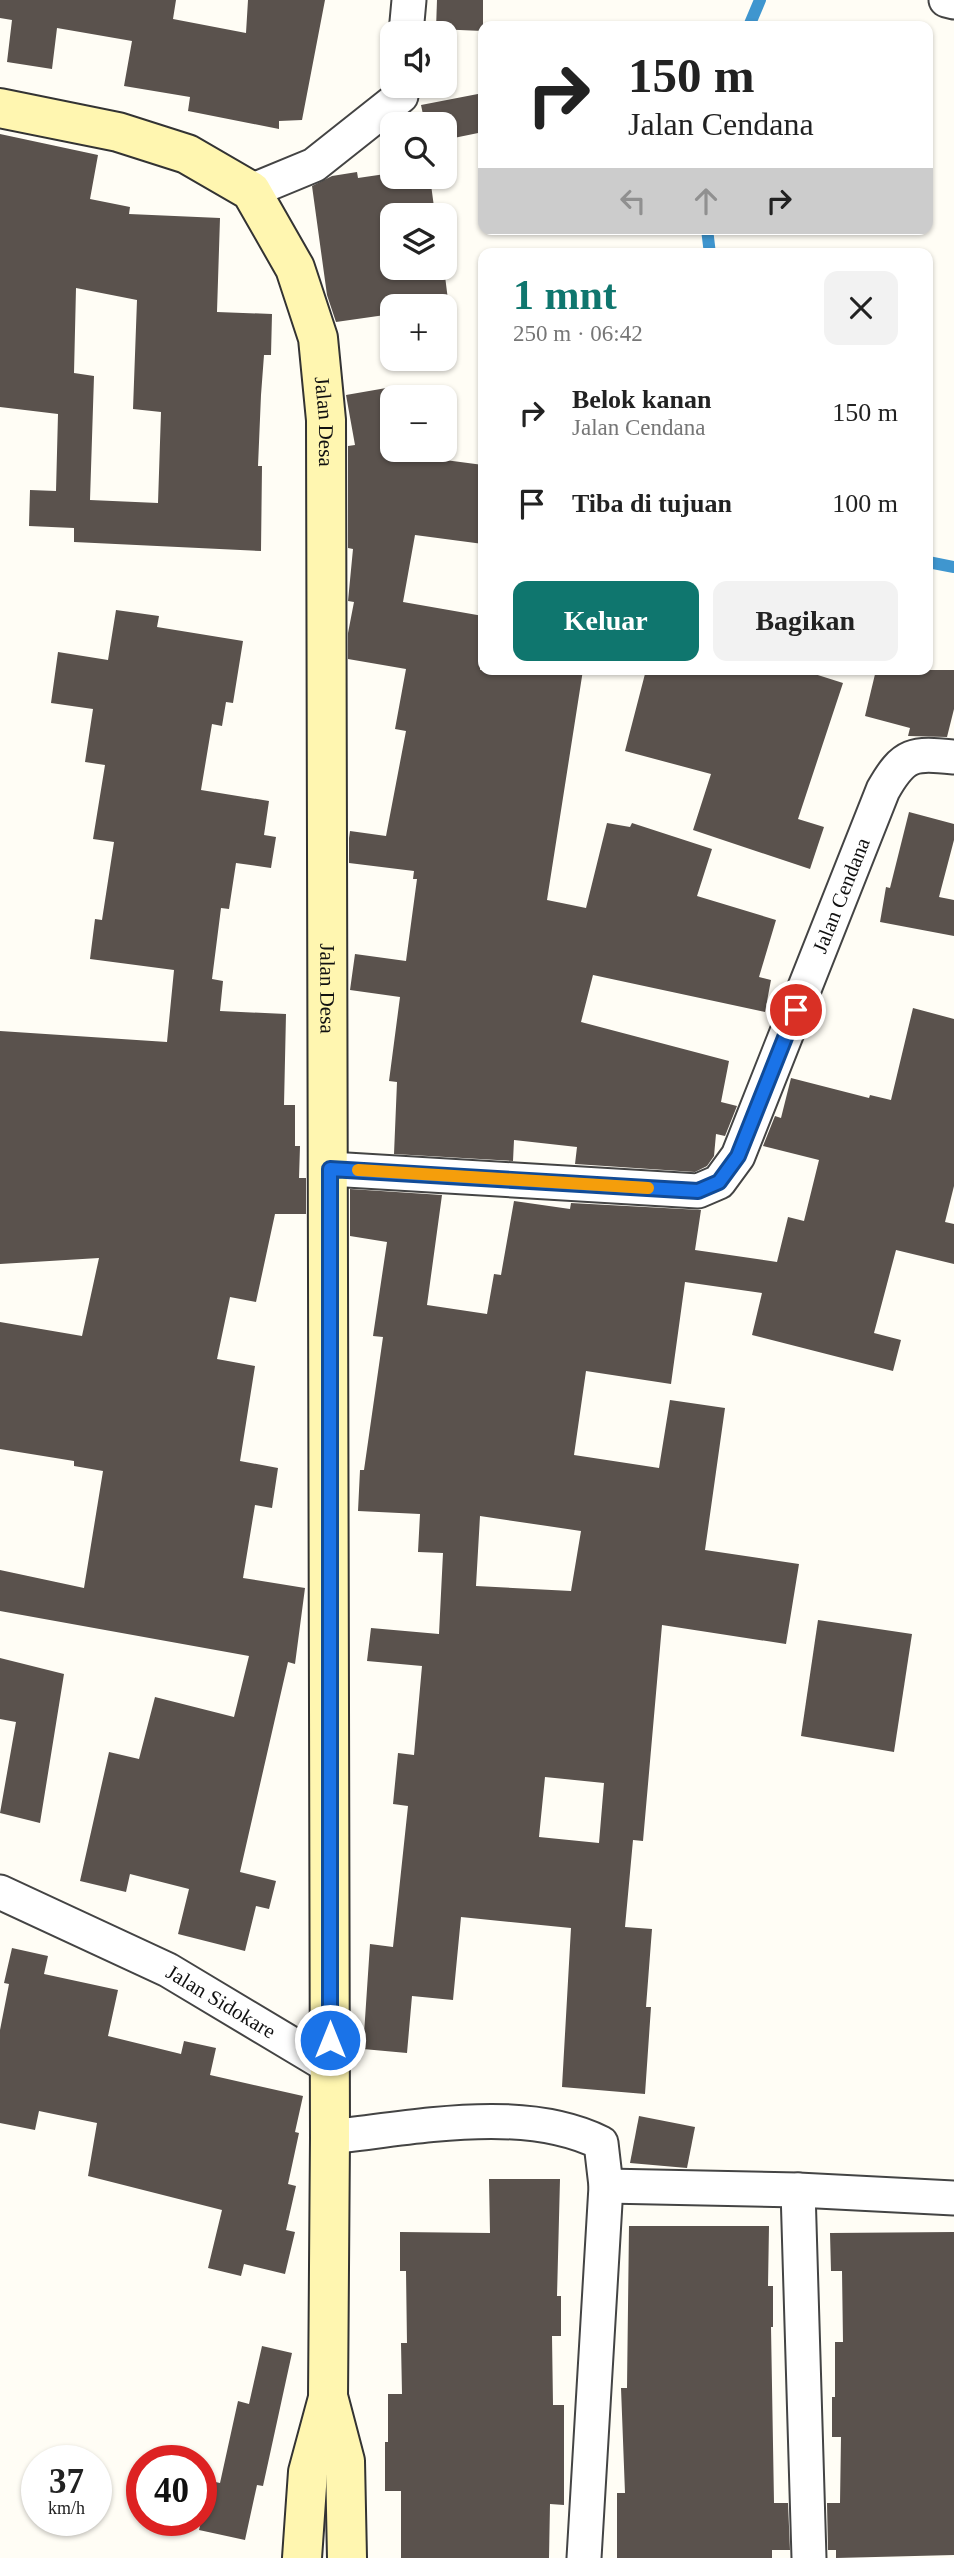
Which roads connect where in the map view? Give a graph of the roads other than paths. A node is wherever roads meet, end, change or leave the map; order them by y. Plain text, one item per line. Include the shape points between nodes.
1 (409, 0) edge
2 (946, 0) edge
3 (954, 2) edge
4 (407, 21) edge
5 (398, 98) edge
6 (0, 108) edge
7 (251, 191) junction
8 (954, 757) edge
9 (330, 1169) junction
10 (0, 1892) edge
11 (330, 2067) junction
12 (330, 2137) junction
13 (606, 2186) junction
14 (798, 2190) junction
15 (954, 2198) edge
16 (328, 2398) junction
17 (302, 2558) edge
18 (347, 2558) edge
19 (584, 2558) edge
20 (809, 2558) edge

1 - 4 street
2 - 3 street
5 - 7 street via 314,165
6 - 7 street via 118,132 187,154
7 - 9 street, Jalan Desa via 295,268 318,338 326,420
8 - 9 street, Jalan Cendana via 908,757 883,790 738,1156 719,1182 698,1191
9 - 11 street, Jalan Desa
10 - 11 street, Jalan Sidokare via 168,1970
11 - 12 street
12 - 13 street via 472,2120 575,2129 601,2143
12 - 16 street
13 - 14 street
13 - 19 street
14 - 15 street
14 - 20 street
16 - 17 street via 308,2472
16 - 18 street via 345,2461

